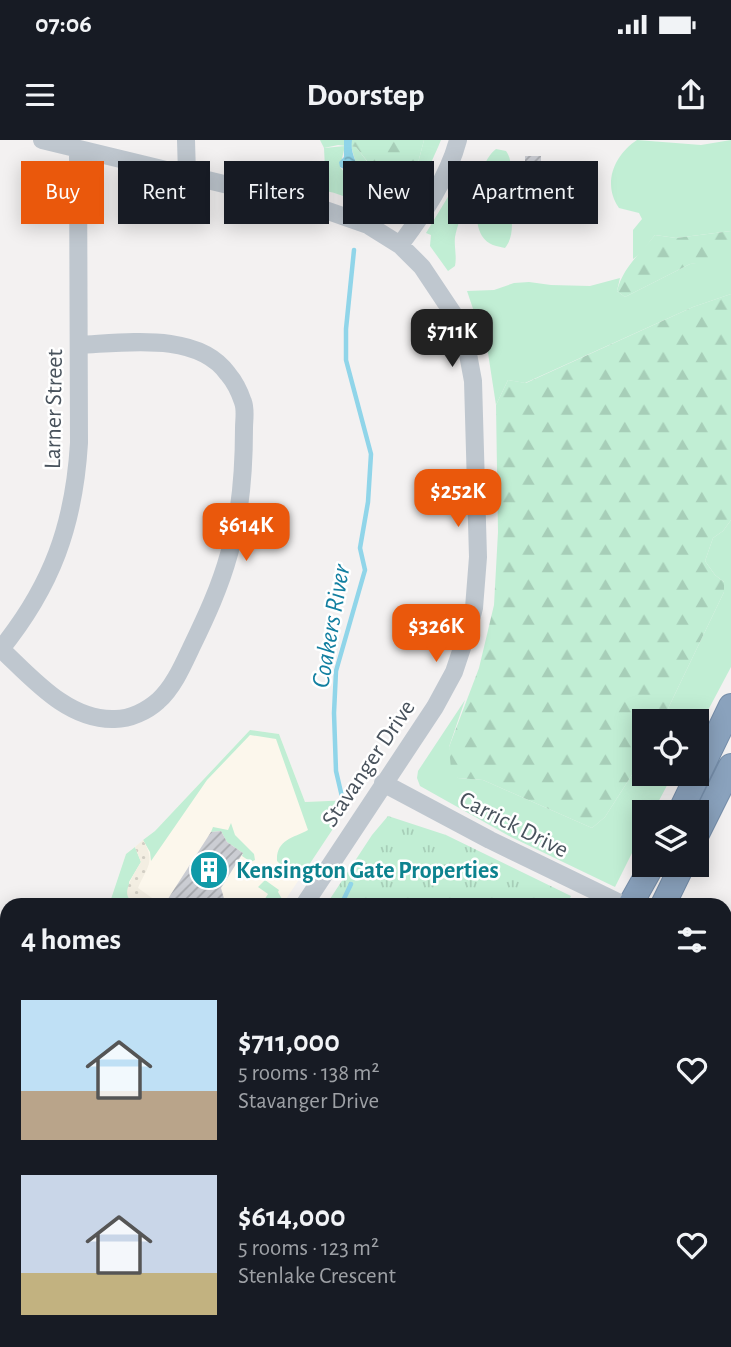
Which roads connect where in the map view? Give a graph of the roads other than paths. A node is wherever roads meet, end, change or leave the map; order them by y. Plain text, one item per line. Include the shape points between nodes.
1 (42, 140) edge
2 (186, 140) edge
3 (458, 140) edge
4 (78, 149) junction
5 (130, 161) edge
6 (187, 161) edge
7 (210, 180) edge
8 (400, 245) junction
9 (79, 345) junction
10 (0, 649) edge
11 (731, 706) edge
12 (731, 766) edge
13 (383, 783) junction
14 (686, 800) edge
15 (709, 811) edge
16 (646, 877) edge
17 (648, 877) edge
18 (678, 877) edge
19 (680, 877) edge
20 (309, 898) edge
21 (609, 898) edge
22 (634, 898) edge
23 (639, 898) edge
24 (667, 898) edge
25 (672, 898) edge

1 - 4 street, Stavanger Drive
2 - 6 street
3 - 8 street via 438,187
4 - 5 street, Stavanger Drive
4 - 9 street, Larner Street
7 - 8 street, Stavanger Drive via 338,213
8 - 13 street, Stavanger Drive via 430,276 458,321 469,358 475,410 478,557 474,608 454,672
9 - 10 street, Larner Street via 79,443 72,509 43,584
9 - 10 street via 172,343 205,354 228,373 244,403 240,502 229,554 179,674 159,701 134,716 97,718 79,713
11 - 14 highway
12 - 15 highway
13 - 20 street, Stavanger Drive
13 - 21 street, Carrick Drive
16 - 22 highway
17 - 23 highway
18 - 24 highway
19 - 25 highway

